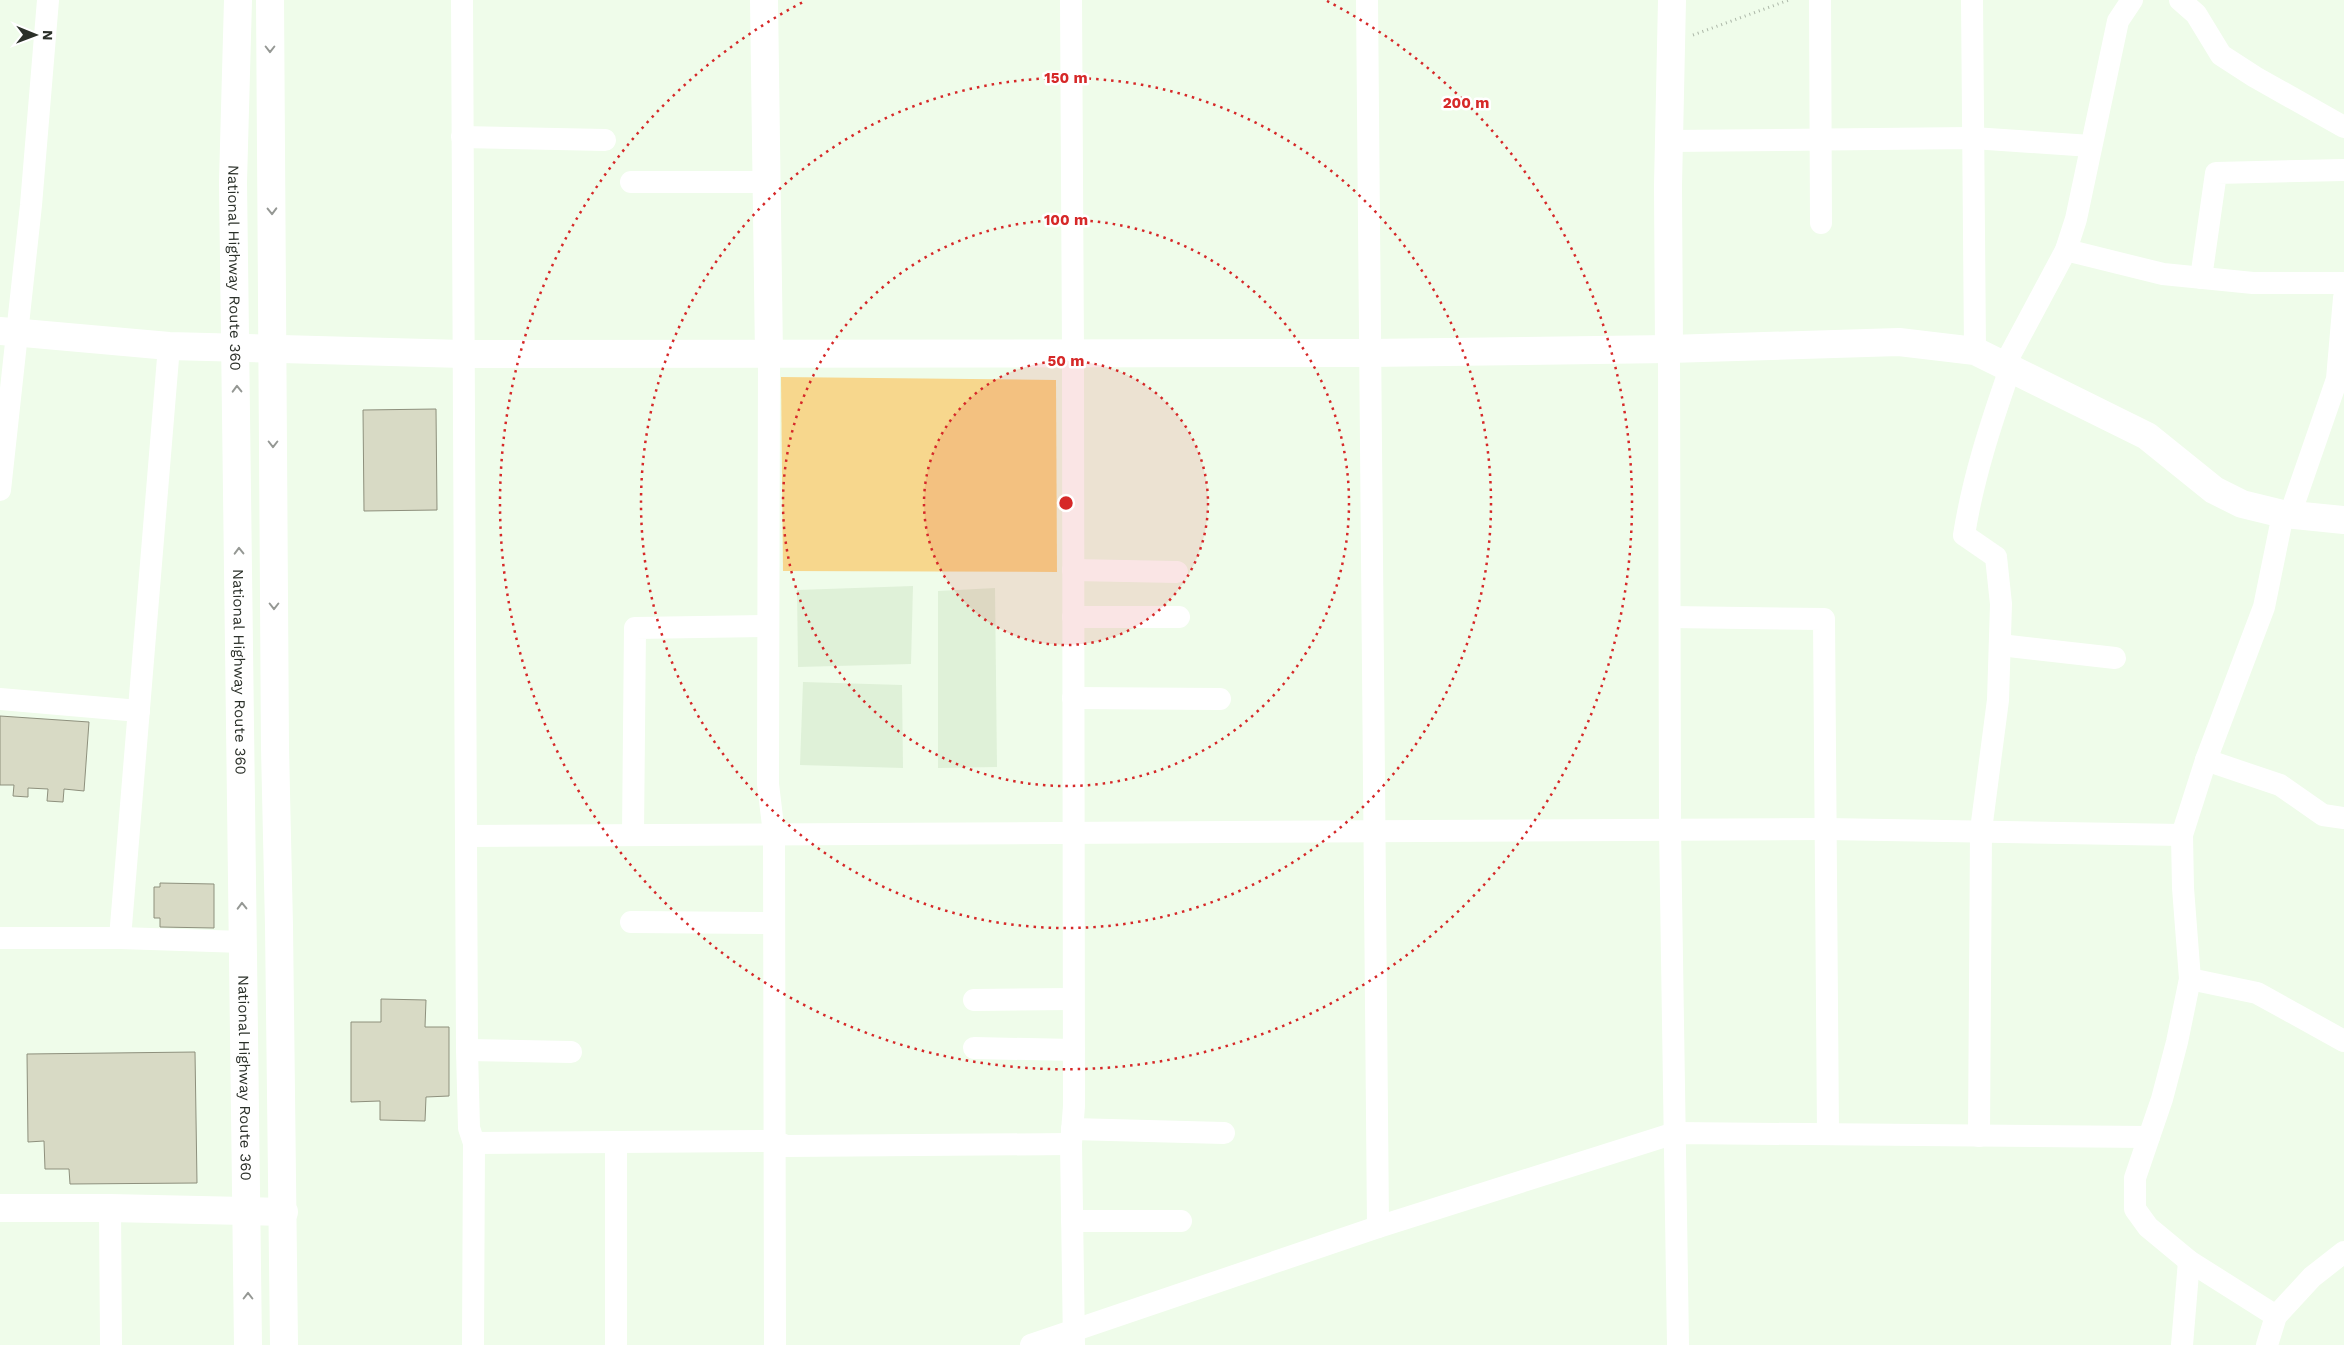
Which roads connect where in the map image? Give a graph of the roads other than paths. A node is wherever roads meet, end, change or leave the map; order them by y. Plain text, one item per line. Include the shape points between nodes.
1 (48, 0) edge
2 (238, 0) edge
3 (270, 0) edge
4 (462, 0) edge
5 (764, 0) edge
6 (1070, 0) edge
7 (1367, 0) edge
8 (1672, 0) edge
9 (1820, 0) edge
10 (1972, 0) edge
11 (2132, 0) edge
12 (2180, 0) edge
13 (2344, 127) edge
14 (462, 137) junction
15 (1973, 138) junction
16 (1820, 139) junction
17 (605, 140) dead end
18 (1670, 141) junction
19 (2091, 146) junction
20 (2344, 170) edge
21 (631, 182) dead end
22 (767, 182) junction
23 (1821, 224) dead end
24 (2066, 250) junction
25 (2202, 278) junction
26 (2344, 283) edge
27 (2344, 298) edge
28 (8, 332) edge
29 (168, 346) junction
30 (237, 348) junction
31 (273, 349) junction
32 (1669, 349) junction
33 (1975, 351) junction
34 (1073, 353) junction
35 (1369, 353) junction
36 (463, 354) junction
37 (769, 355) junction
38 (2007, 367) junction
39 (0, 490) edge
40 (2284, 514) junction
41 (2344, 520) edge
42 (1073, 570) junction
43 (1177, 572) dead end
44 (1179, 617) dead end
45 (1670, 617) junction
46 (1073, 618) junction
47 (768, 626) junction
48 (2000, 645) junction
49 (2115, 658) dead end
50 (1073, 698) junction
51 (0, 699) edge
52 (1220, 699) dead end
53 (139, 712) junction
54 (2206, 760) junction
55 (2344, 818) edge
56 (1826, 828) junction
57 (1670, 829) junction
58 (1981, 830) junction
59 (1073, 832) junction
60 (1374, 832) junction
61 (774, 834) junction
62 (633, 835) junction
63 (2182, 835) junction
64 (467, 836) junction
65 (631, 922) dead end
66 (774, 923) junction
67 (0, 938) edge
68 (120, 938) junction
69 (243, 942) junction
70 (2190, 979) junction
71 (1073, 999) junction
72 (974, 1000) dead end
73 (2344, 1040) edge
74 (974, 1048) dead end
75 (467, 1050) junction
76 (1074, 1050) junction
77 (571, 1052) dead end
78 (1224, 1133) dead end
79 (1675, 1133) junction
80 (1828, 1134) junction
81 (1072, 1136) junction
82 (1979, 1136) junction
83 (2149, 1136) junction
84 (774, 1141) junction
85 (616, 1142) junction
86 (474, 1143) junction
87 (0, 1208) edge
88 (110, 1208) junction
89 (248, 1212) junction
90 (284, 1212) junction
91 (1072, 1221) junction
92 (1181, 1221) dead end
93 (1378, 1227) junction
94 (2344, 1252) edge
95 (2189, 1261) junction
96 (2276, 1316) junction
97 (1074, 1338) edge
98 (111, 1345) edge
99 (248, 1345) edge
100 (284, 1345) edge
101 (473, 1345) edge
102 (616, 1345) edge
103 (775, 1345) edge
104 (1031, 1345) edge
105 (1678, 1345) edge
106 (2182, 1345) edge
107 (2267, 1345) edge

1 - 28 street via 31,205
2 - 30 main road, National Highway Route 360 via 233,182
3 -> 31 main road
4 - 14 street
5 - 22 main road
6 - 34 street
7 - 35 street
8 - 18 main road
9 - 16 street
10 - 15 street
11 - 19 street via 2118,21
12 - 13 street via 2196,14 2221,55
14 - 17 street
14 - 36 street
15 - 16 street
15 - 19 street
15 - 33 street
16 - 18 street
16 - 23 street
18 - 32 main road
19 - 24 street
20 - 25 street via 2216,173
21 - 22 street
22 - 37 main road
24 - 25 street via 2163,274
24 - 38 street
25 - 26 street via 2253,283
27 - 40 street via 2337,379 2292,509
28 - 29 main road
28 - 39 street
29 - 30 main road
29 - 53 street
30 - 31 main road
69 -> 30 main road, National Highway Route 360
31 - 36 main road
31 -> 90 main road via 275,738
32 - 33 main road via 1899,342
32 - 35 main road
32 - 45 street
33 - 38 main road
34 - 35 main road
34 - 37 main road
34 - 42 street
35 - 60 street
36 - 37 main road
36 - 64 street
37 - 47 street
38 - 40 main road via 2148,436 2214,490 2242,504
38 - 48 street via 1967,513 1964,535 1996,557 2001,604
40 - 41 main road
40 - 54 street via 2264,607
42 - 43 street
42 - 46 street
44 - 46 street
45 - 56 street via 1824,619
45 - 57 street
46 - 50 street
47 - 61 street via 768,784
47 - 62 street via 635,628
48 - 49 street
48 - 58 street via 1998,700
50 - 52 street
50 - 59 street
51 - 53 street
53 - 68 street
54 - 55 street via 2280,785 2323,815
54 - 63 street
56 - 57 street
56 - 58 street
56 - 80 street
57 - 60 street
57 - 79 street
58 - 63 street
58 - 82 street
59 - 60 street
59 - 61 street
59 - 71 street
60 - 93 street
61 - 62 street
61 - 66 street
62 - 64 street
63 - 70 street
64 - 75 street
65 - 66 street
66 - 84 street
67 - 68 street
68 - 69 street
69 - 89 main road, National Highway Route 360
70 - 73 street via 2257,993
70 - 83 street via 2177,1042
71 - 72 street
71 - 76 street
74 - 76 street
75 - 77 street
75 - 86 street via 468,1128
76 - 81 street
78 - 81 street
79 - 80 street
79 - 93 street
79 - 105 street
80 - 82 street
81 - 84 street via 786,1146
81 - 91 street
82 - 83 street
83 - 95 street via 2136,1178 2135,1210 2148,1227
84 - 85 street
84 - 103 street
85 - 86 street
85 - 102 street
86 - 101 street
87 - 88 main road
88 - 89 main road
88 - 98 street
89 - 90 main road
99 -> 89 main road, National Highway Route 360
90 - 100 main road
91 - 92 street
91 - 97 street
93 - 97 street
94 - 96 street via 2312,1277
95 - 96 street
95 - 106 street
96 - 107 street
97 - 104 street

